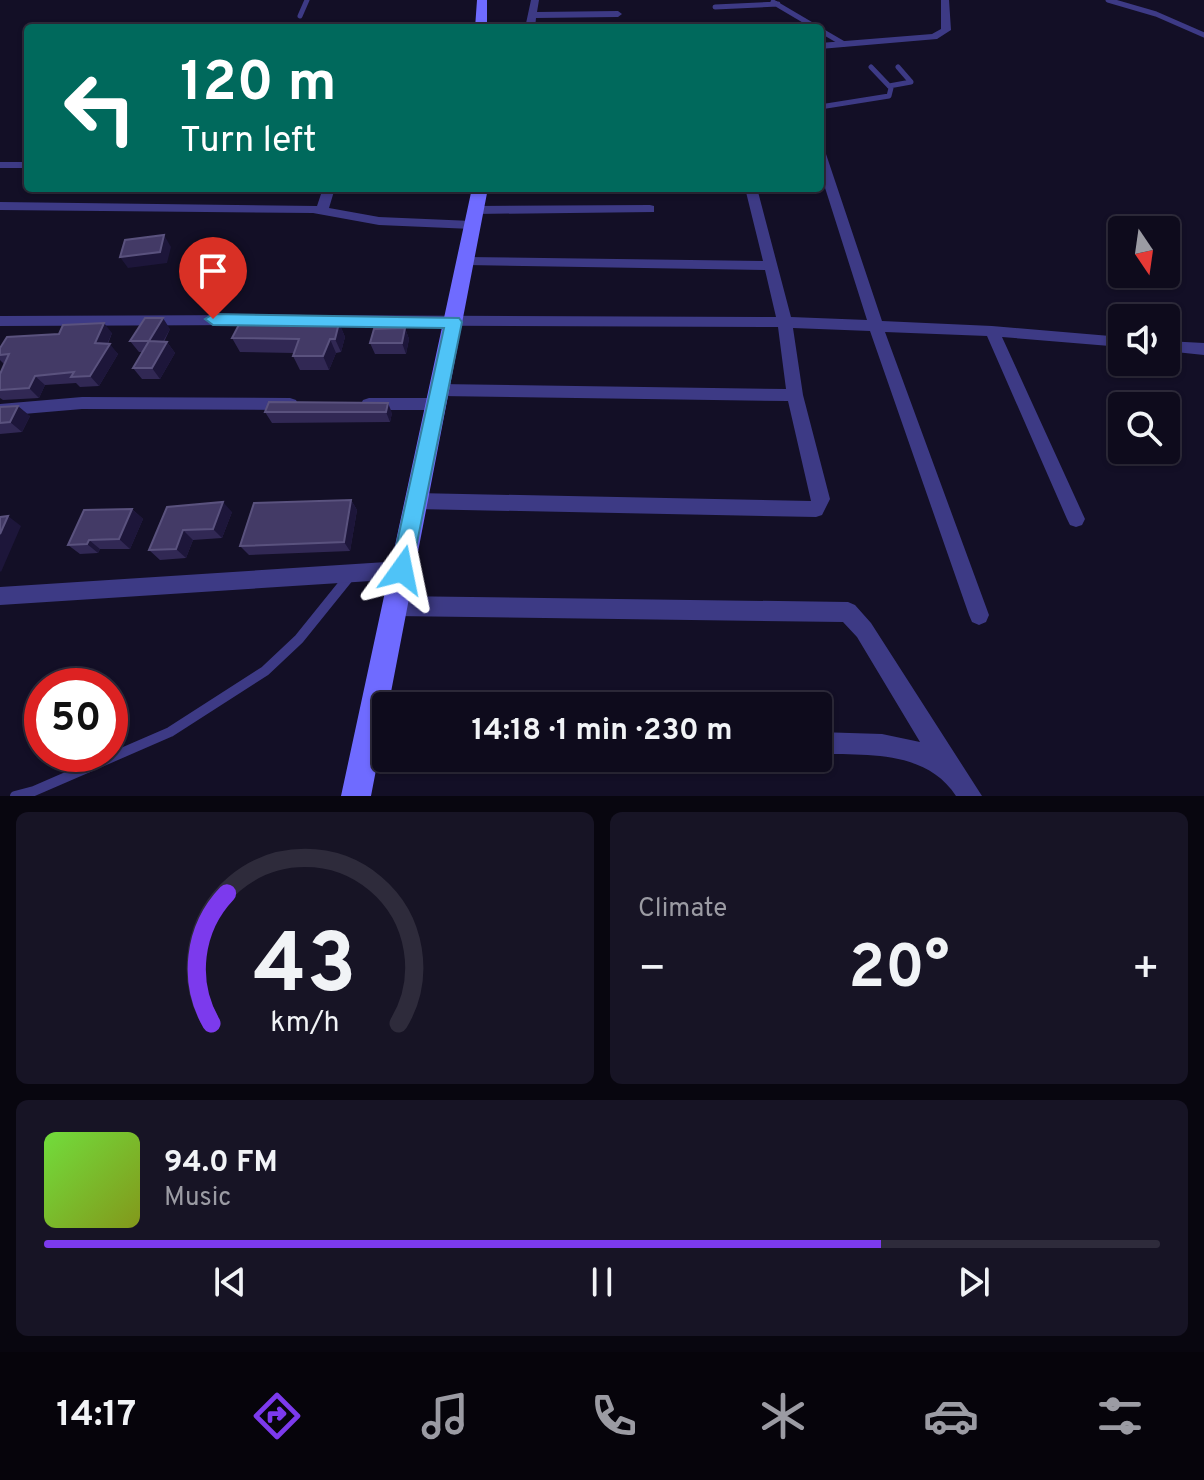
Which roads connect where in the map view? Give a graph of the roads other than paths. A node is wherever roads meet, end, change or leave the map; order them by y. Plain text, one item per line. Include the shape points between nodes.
1 (307, 0) edge
2 (482, 0) edge
3 (535, 0) edge
4 (771, 0) edge
5 (945, 0) edge
6 (1108, 0) edge
7 (778, 4) junction
8 (715, 7) dead end
9 (618, 14) dead end
10 (533, 15) junction
11 (300, 16) dead end
12 (480, 24) edge
13 (531, 24) edge
14 (811, 24) edge
15 (824, 32) edge
16 (1204, 35) edge
17 (844, 44) junction
18 (824, 46) edge
19 (871, 67) dead end
20 (898, 67) dead end
21 (889, 86) junction
22 (824, 106) edge
23 (0, 165) edge
24 (24, 165) edge
25 (824, 166) edge
26 (328, 192) edge
27 (752, 192) edge
28 (477, 203) edge
29 (0, 206) edge
30 (650, 209) dead end
31 (322, 210) junction
32 (466, 261) junction
33 (769, 266) junction
34 (0, 321) edge
35 (454, 322) junction
36 (785, 322) junction
37 (876, 326) junction
38 (992, 331) junction
39 (1108, 341) edge
40 (1180, 347) edge
41 (1204, 349) edge
42 (795, 395) junction
43 (437, 397) junction
44 (313, 404) edge
45 (359, 404) edge
46 (0, 410) edge
47 (416, 501) junction
48 (1076, 519) dead end
49 (402, 570) junction
50 (352, 573) junction
51 (0, 596) edge
52 (394, 606) junction
53 (979, 615) dead end
54 (383, 692) edge
55 (832, 743) edge
56 (372, 751) edge
57 (949, 768) junction
58 (15, 796) edge
59 (356, 796) edge
60 (970, 796) edge

1 - 11 lane
2 - 12 main road
3 - 10 street
4 - 7 lane
5 - 17 street via 942,34
6 - 16 lane
7 - 8 lane
7 - 14 lane
9 - 10 street
10 - 13 street
15 - 17 lane
17 - 18 street
19 - 21 lane
20 - 21 lane via 911,82
21 - 22 lane via 889,96
23 - 24 street
25 - 37 street
26 - 31 street
27 - 33 street
28 - 30 street
28 - 31 street via 379,221
28 - 32 main road
29 - 31 street
32 - 33 street
32 - 35 main road
33 - 36 street
34 - 35 street
35 - 36 street
35 - 43 main road
36 - 37 street
36 - 42 street
37 - 38 street
37 - 53 street
38 - 39 street
38 - 48 street
40 - 41 street
42 - 43 street
42 - 47 street via 821,499 816,509
43 - 45 street
43 - 47 main road
44 - 46 street via 82,403
47 - 49 main road
49 - 50 street
49 - 52 main road
50 - 51 street
50 - 58 lane via 299,639 265,671 170,732
52 - 54 main road
52 - 57 street via 848,612
55 - 57 street via 894,744
56 - 59 main road
57 - 60 street

